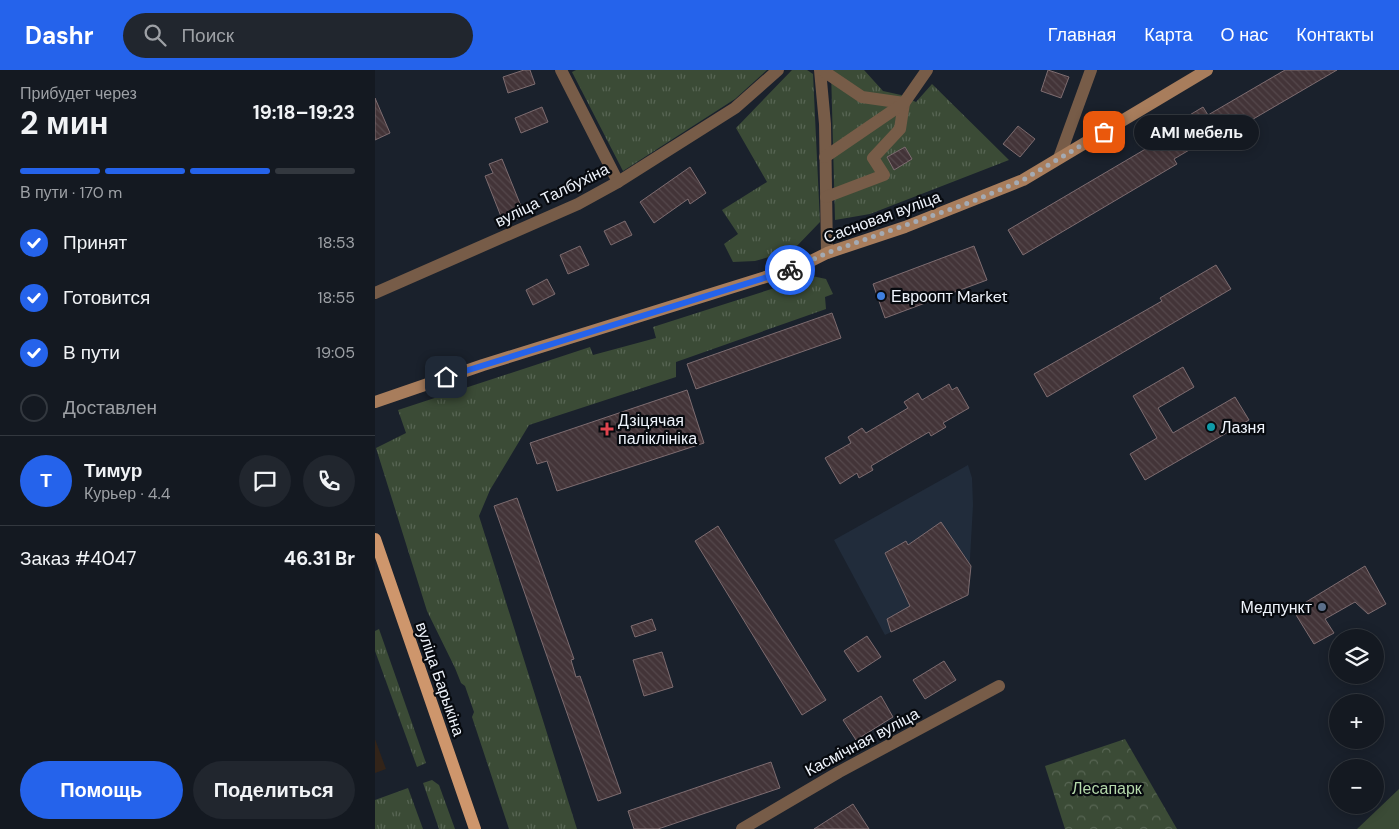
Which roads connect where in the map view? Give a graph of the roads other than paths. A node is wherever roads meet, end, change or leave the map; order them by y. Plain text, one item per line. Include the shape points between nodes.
1 (561, 70) edge
2 (778, 70) edge
3 (821, 70) edge
4 (927, 70) edge
5 (1091, 70) edge
6 (1207, 70) edge
7 (904, 103) junction
8 (825, 157) junction
9 (1059, 158) junction
10 (618, 182) junction
11 (826, 197) junction
12 (827, 253) junction
13 (375, 293) edge
14 (375, 402) edge
15 (375, 538) edge
16 (999, 686) dead end
17 (475, 829) edge
18 (742, 829) edge

1 - 10 street
2 - 10 street, вуліца Талбухіна via 735,108
3 - 7 street via 862,97
3 - 8 street
4 - 7 street
5 - 9 street
6 - 9 main road, Сасновая вуліца
7 - 8 street
7 - 11 street via 900,129 873,158 884,175
8 - 11 street
9 - 12 main road, Сасновая вуліца via 1023,180 971,202
10 - 13 street, вуліца Талбухіна via 578,204
11 - 12 street
12 - 14 main road, Сасновая вуліца via 801,266
15 - 17 main road, вуліца Барыкіна
16 - 18 street, Касмічная вуліца via 832,776

